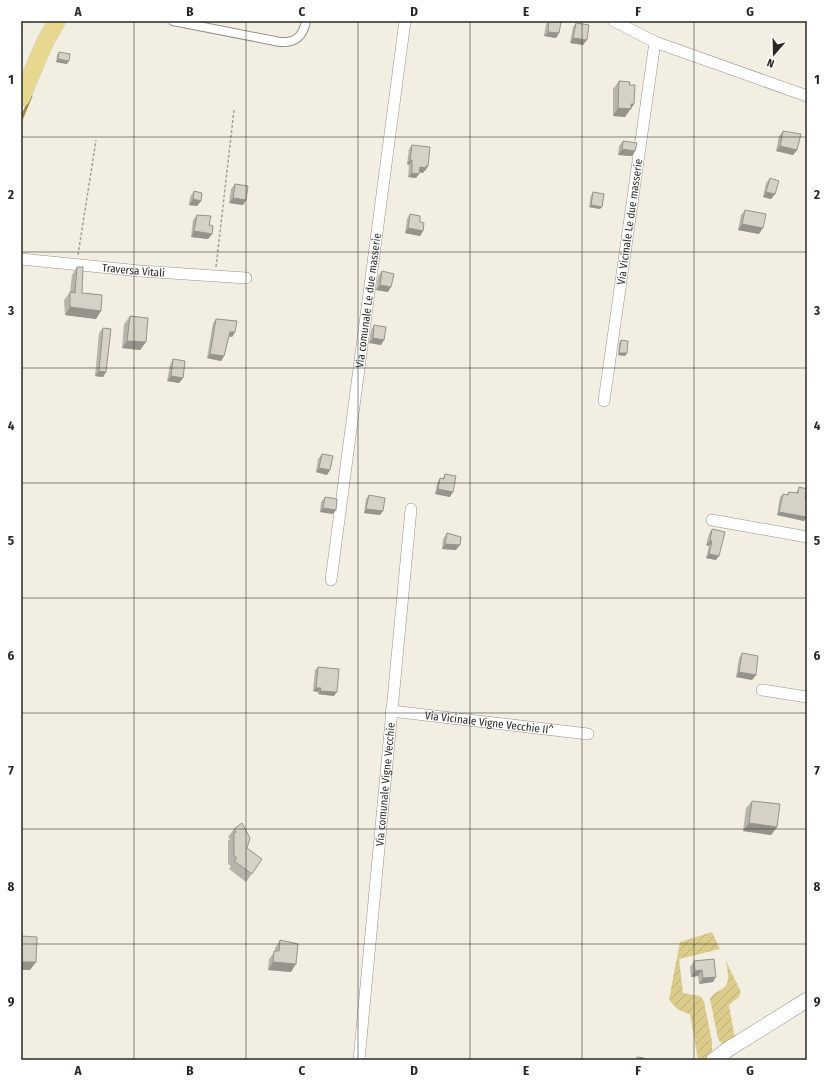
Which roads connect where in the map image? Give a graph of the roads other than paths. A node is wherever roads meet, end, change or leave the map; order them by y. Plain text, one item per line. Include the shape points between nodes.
1 (56, 21) edge
2 (173, 21) edge
3 (306, 21) edge
4 (405, 21) edge
5 (614, 21) edge
6 (655, 42) junction
7 (807, 96) edge
8 (21, 98) edge
9 (21, 259) edge
10 (246, 278) dead end
11 (604, 401) dead end
12 (411, 509) dead end
13 (712, 520) dead end
14 (807, 537) edge
15 (331, 580) dead end
16 (762, 690) dead end
17 (807, 697) edge
18 (391, 711) junction
19 (588, 734) dead end
20 (807, 1000) edge
21 (359, 1060) edge
22 (714, 1060) edge

1 - 8 main road
2 - 3 street via 280,42 291,42 299,37
4 - 15 street, Via comunale Le due masserie
5 - 6 street
6 - 7 street
6 - 11 street, Via Vicinale Le due masserie
9 - 10 street, Traversa Vitali
12 - 18 street, Via comunale Vigne Vecchie
13 - 14 street
16 - 17 street
18 - 19 street, Via Vicinale Vigne Vecchie II^
18 - 21 street, Via comunale Vigne Vecchie
20 - 22 main road

